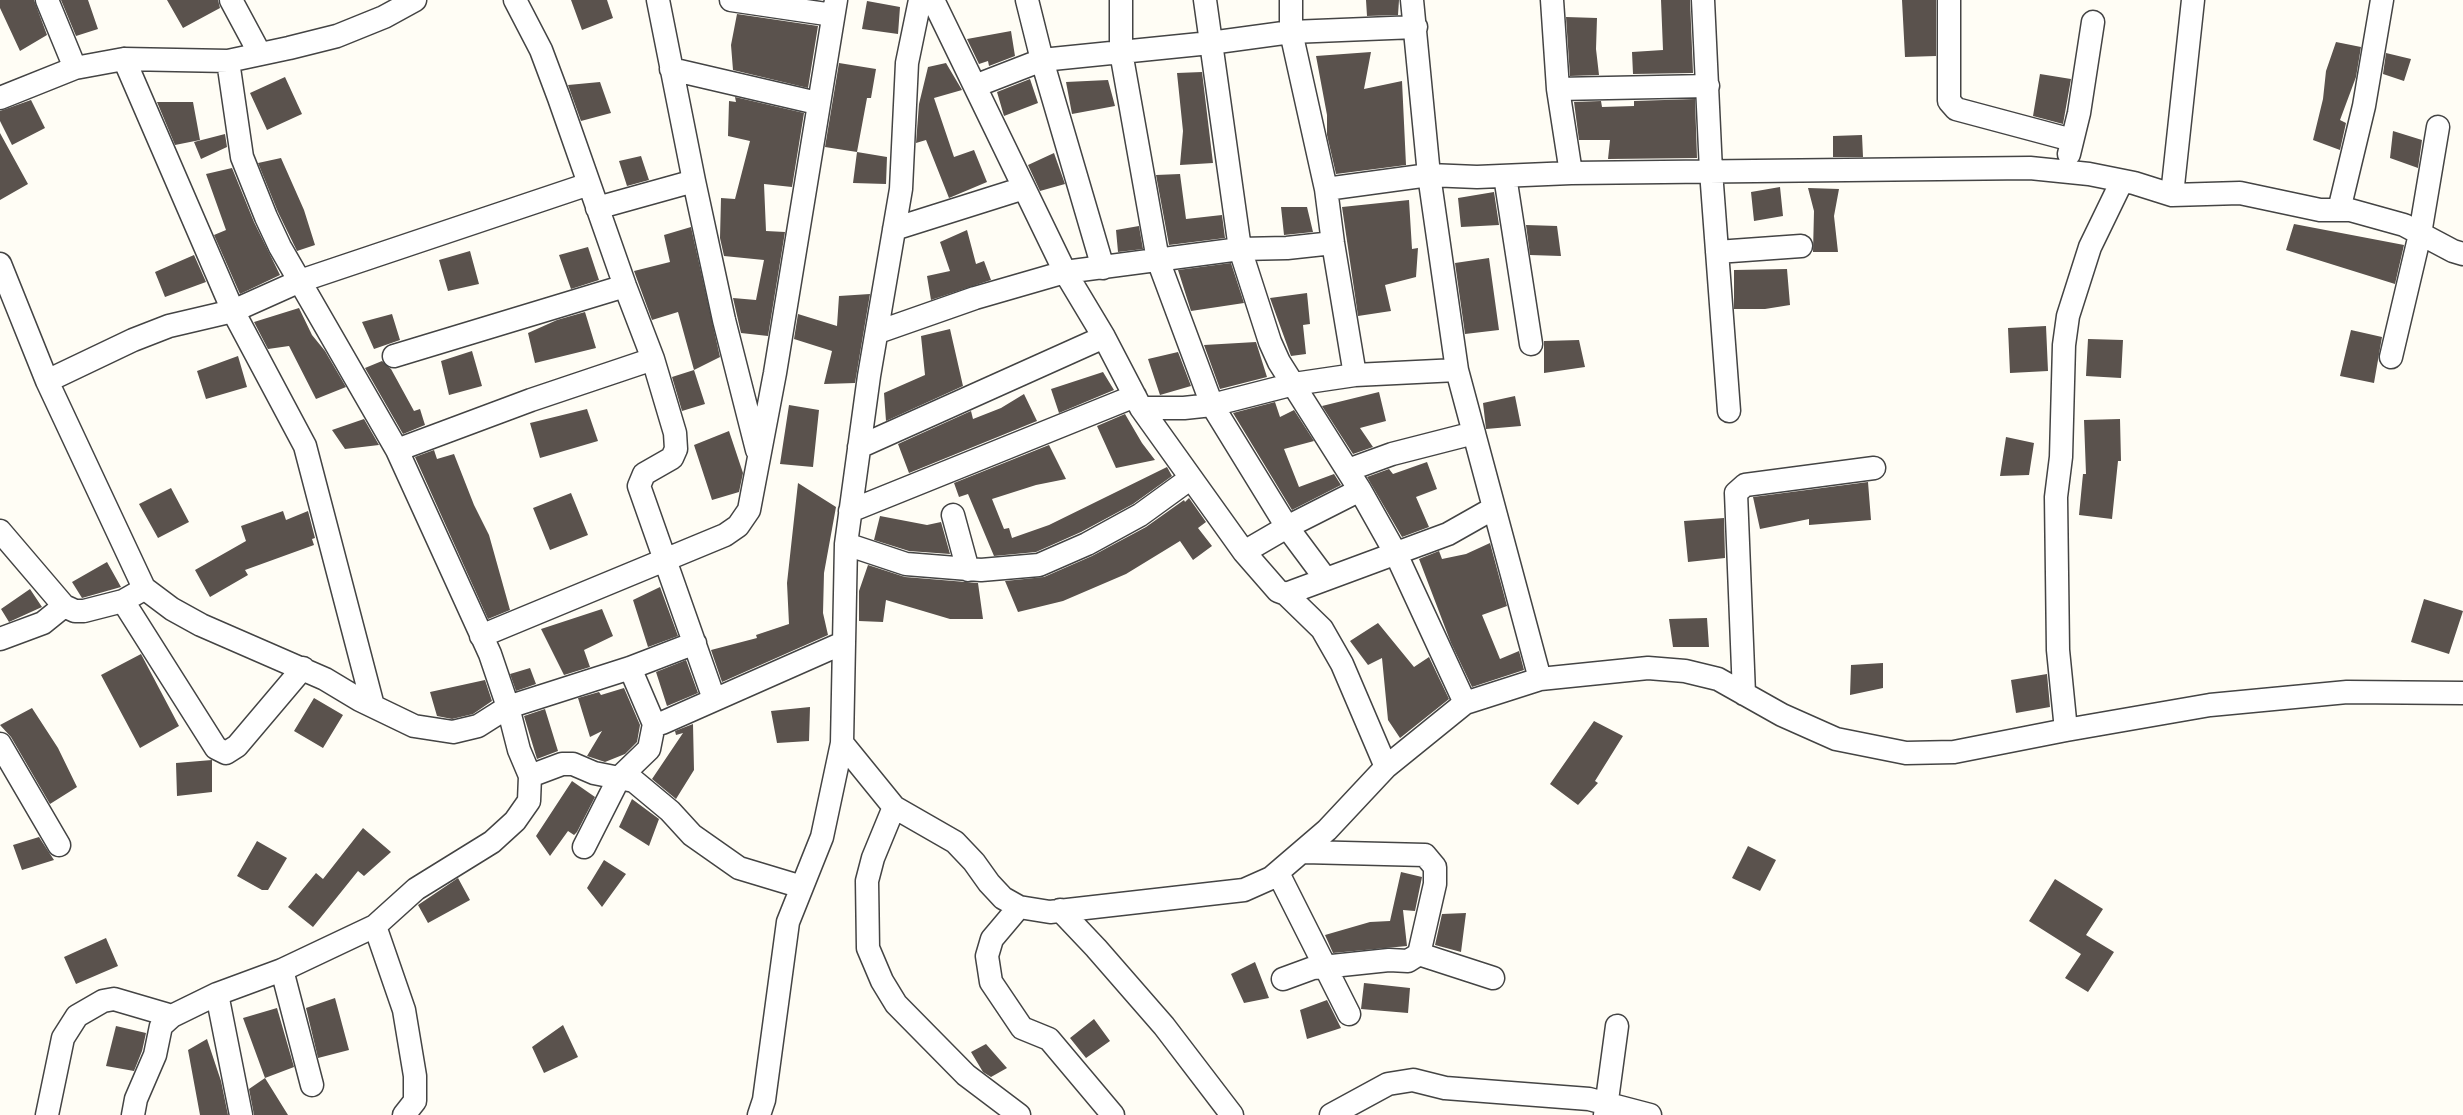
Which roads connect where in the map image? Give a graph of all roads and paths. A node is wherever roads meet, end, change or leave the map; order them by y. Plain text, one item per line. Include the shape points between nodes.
1 (47, 0) edge
2 (231, 0) edge
3 (415, 0) edge
4 (515, 0) edge
5 (658, 0) edge
6 (731, 0) edge
7 (920, 0) edge
8 (933, 0) edge
9 (1027, 0) edge
10 (1121, 0) edge
11 (1205, 0) edge
12 (1291, 0) edge
13 (1412, 0) edge
14 (1552, 0) edge
15 (1703, 0) edge
16 (1949, 0) edge
17 (2193, 0) edge
18 (2382, 0) edge
19 (834, 8) edge
20 (2093, 22) dead end
21 (1416, 27) junction
22 (1291, 32) junction
23 (1210, 43) junction
24 (1121, 52) junction
25 (260, 54) junction
26 (124, 59) junction
27 (1042, 60) junction
28 (228, 61) junction
29 (75, 68) junction
30 (671, 69) junction
31 (975, 86) junction
32 (1708, 86) junction
33 (1558, 90) junction
34 (0, 98) edge
35 (817, 104) junction
36 (2438, 127) dead end
37 (2072, 140) junction
38 (1711, 171) junction
39 (2065, 172) junction
40 (1571, 173) junction
41 (1429, 175) junction
42 (1505, 176) junction
43 (694, 181) junction
44 (2122, 181) junction
45 (590, 184) junction
46 (1024, 188) junction
47 (1326, 189) junction
48 (2172, 194) junction
49 (597, 208) junction
50 (2339, 210) junction
51 (894, 229) junction
52 (2420, 234) junction
53 (1333, 243) junction
54 (1801, 246) dead end
55 (1240, 249) junction
56 (1717, 252) junction
57 (2463, 254) edge
58 (1158, 260) junction
59 (0, 266) edge
60 (1103, 268) junction
61 (1065, 272) junction
62 (300, 282) junction
63 (624, 286) junction
64 (8, 304) edge
65 (233, 311) junction
66 (878, 332) junction
67 (1104, 337) junction
68 (1531, 344) dead end
69 (394, 356) dead end
70 (2391, 357) dead end
71 (653, 359) junction
72 (1457, 370) junction
73 (1355, 375) junction
74 (47, 381) junction
75 (1294, 384) junction
76 (1138, 402) junction
77 (1212, 405) junction
78 (1729, 411) dead end
79 (1474, 432) junction
80 (859, 447) junction
81 (397, 450) junction
82 (759, 459) junction
83 (1874, 468) dead end
84 (1348, 470) junction
85 (1191, 478) junction
86 (1360, 490) junction
87 (1494, 508) junction
88 (850, 511) junction
89 (953, 515) dead end
90 (1287, 527) junction
91 (0, 531) edge
92 (846, 544) junction
93 (1244, 552) junction
94 (1396, 554) junction
95 (7, 555) edge
96 (664, 559) junction
97 (968, 570) junction
98 (1325, 578) junction
99 (144, 588) junction
100 (1286, 594) junction
101 (123, 601) junction
102 (64, 606) junction
103 (481, 636) junction
104 (0, 639) edge
105 (694, 643) junction
106 (843, 643) junction
107 (303, 668) junction
108 (630, 668) junction
109 (1540, 679) junction
110 (2463, 693) edge
111 (1744, 694) junction
112 (714, 699) junction
113 (1465, 703) junction
114 (373, 706) junction
115 (508, 707) junction
116 (654, 724) junction
117 (2066, 730) junction
118 (842, 743) junction
119 (0, 744) edge
120 (1386, 767) junction
121 (530, 776) junction
122 (619, 778) junction
123 (894, 807) junction
124 (59, 845) dead end
125 (584, 847) dead end
126 (1304, 852) junction
127 (1278, 873) junction
128 (802, 887) junction
129 (1019, 907) junction
130 (1060, 910) junction
131 (375, 926) junction
132 (1419, 954) junction
133 (1325, 967) junction
134 (282, 970) junction
135 (1493, 978) dead end
136 (1283, 979) dead end
137 (217, 994) junction
138 (1349, 1014) dead end
139 (172, 1016) junction
140 (1617, 1026) dead end
141 (312, 1085) dead end
142 (1606, 1110) edge
143 (47, 1115) edge
144 (133, 1115) edge
145 (241, 1115) edge
146 (404, 1115) edge
147 (759, 1115) edge
148 (1019, 1115) edge
149 (1113, 1115) edge
150 (1232, 1115) edge
151 (1331, 1115) edge
152 (1650, 1115) edge

1 - 29 street
2 - 25 street
3 - 25 street via 337,36
4 - 45 street via 541,50
5 - 30 street
6 - 19 street
7 - 51 street via 907,63 901,189
8 - 31 street
9 - 27 street
10 - 24 street
11 - 23 street
12 - 22 street
13 - 21 street
14 - 33 street
15 - 32 street
16 - 37 street via 1949,101 1956,109
17 - 48 street
18 - 50 street via 2364,106
19 - 35 street
20 - 37 street
21 - 22 street
21 - 41 street
22 - 23 street
22 - 47 street
23 - 24 street
23 - 55 street
24 - 27 street
24 - 58 street
25 - 28 street
26 - 28 street
26 - 29 street
26 - 65 street
27 - 31 street
27 - 60 street
28 - 62 street via 242,157 266,216
29 - 34 street
30 - 35 street
30 - 43 street
31 - 46 street
32 - 33 street
32 - 38 street
33 - 40 street
35 - 82 street
36 - 52 street
37 - 39 street
38 - 39 street via 2030,168
38 - 40 street
38 - 56 street
39 - 44 street
40 - 42 street
41 - 42 street
41 - 47 street
41 - 72 street
42 - 68 street
43 - 49 street
43 - 82 street
44 - 48 street
44 - 117 street via 2090,247 2068,316 2064,345 2061,457 2056,497 2058,650
45 - 49 street
45 - 62 street
46 - 51 street
46 - 61 street
47 - 53 street
48 - 50 street via 2240,193 2320,210
49 - 63 street
50 - 52 street via 2404,225
51 - 66 street
52 - 57 street
52 - 70 street
53 - 55 street
53 - 73 street
54 - 56 street
55 - 58 street
55 - 75 street via 1270,342
56 - 78 street
58 - 60 street
58 - 77 street
59 - 64 street
60 - 61 street
61 - 66 street via 975,298
61 - 67 street
62 - 65 street
62 - 81 street
63 - 69 street
63 - 71 street
64 - 74 street
65 - 74 street via 169,326
65 - 114 street via 305,446
66 - 80 street
67 - 76 street
67 - 80 street
71 - 81 street
71 - 96 street via 675,433 676,449 672,458 644,474 638,486
72 - 73 street
72 - 79 street
73 - 75 street
74 - 99 street
75 - 77 street
75 - 84 street
76 - 77 street via 1184,408
76 - 85 street
76 - 88 street
77 - 90 street
79 - 84 street via 1392,454
79 - 87 street
80 - 88 street
81 - 103 street
82 - 96 street via 749,510 738,526 725,535
83 - 111 street via 1745,484 1736,493
84 - 86 street
85 - 93 street
85 - 97 street via 1140,515 1087,544 1039,564
86 - 90 street
86 - 94 street
87 - 94 street via 1448,534
87 - 109 street
88 - 92 street
89 - 97 street
90 - 93 street
90 - 98 street
91 - 95 street
92 - 97 street via 906,564
92 - 106 street
93 - 100 street via 1278,591
94 - 98 street
94 - 113 street
95 - 102 street
96 - 103 street
96 - 105 street
98 - 100 street
99 - 101 street
99 - 107 street via 201,625
100 - 120 street via 1322,629 1342,664
101 - 102 street via 84,611
101 - 107 street via 216,748 226,753 237,746
102 - 104 street via 43,623
103 - 115 street
105 - 108 street
105 - 112 street
106 - 112 street
106 - 118 street
107 - 114 street
108 - 115 street
108 - 116 street
109 - 111 street via 1648,668 1718,678
109 - 113 street
110 - 117 street via 2347,692 2210,705
111 - 117 street via 1836,739 1906,753 1954,752
112 - 116 street
113 - 120 street
114 - 115 street via 414,726 453,732 478,726
115 - 121 street via 519,750
116 - 122 street via 649,749
118 - 123 street
118 - 128 street via 822,836
119 - 124 street
120 - 126 street
121 - 122 street via 562,764 573,764
121 - 131 street via 529,800 515,821 492,842 416,889
122 - 125 street
122 - 128 street via 634,781 670,811 692,835 739,868
123 - 129 street via 955,842 1003,898
123 - 148 street via 867,881 868,948 896,1004 966,1075
126 - 127 street
126 - 132 street via 1424,855 1434,867 1435,884
127 - 130 street via 1244,890
127 - 133 street
128 - 147 street via 788,922 764,1100
129 - 130 street via 1050,912
129 - 149 street via 992,939 987,956 991,982 1022,1028 1049,1039
130 - 150 street via 1164,1026
131 - 134 street
131 - 146 street via 404,1010 415,1076 415,1101
132 - 133 street via 1408,961
132 - 135 street
133 - 136 street
133 - 138 street
134 - 137 street
134 - 141 street
137 - 139 street
137 - 145 street
139 - 143 street via 114,999 103,1001 77,1016 63,1038
139 - 144 street via 161,1026 155,1055 136,1099
140 - 142 street
142 - 151 street via 1590,1099 1445,1088 1413,1080 1388,1084
142 - 152 street

